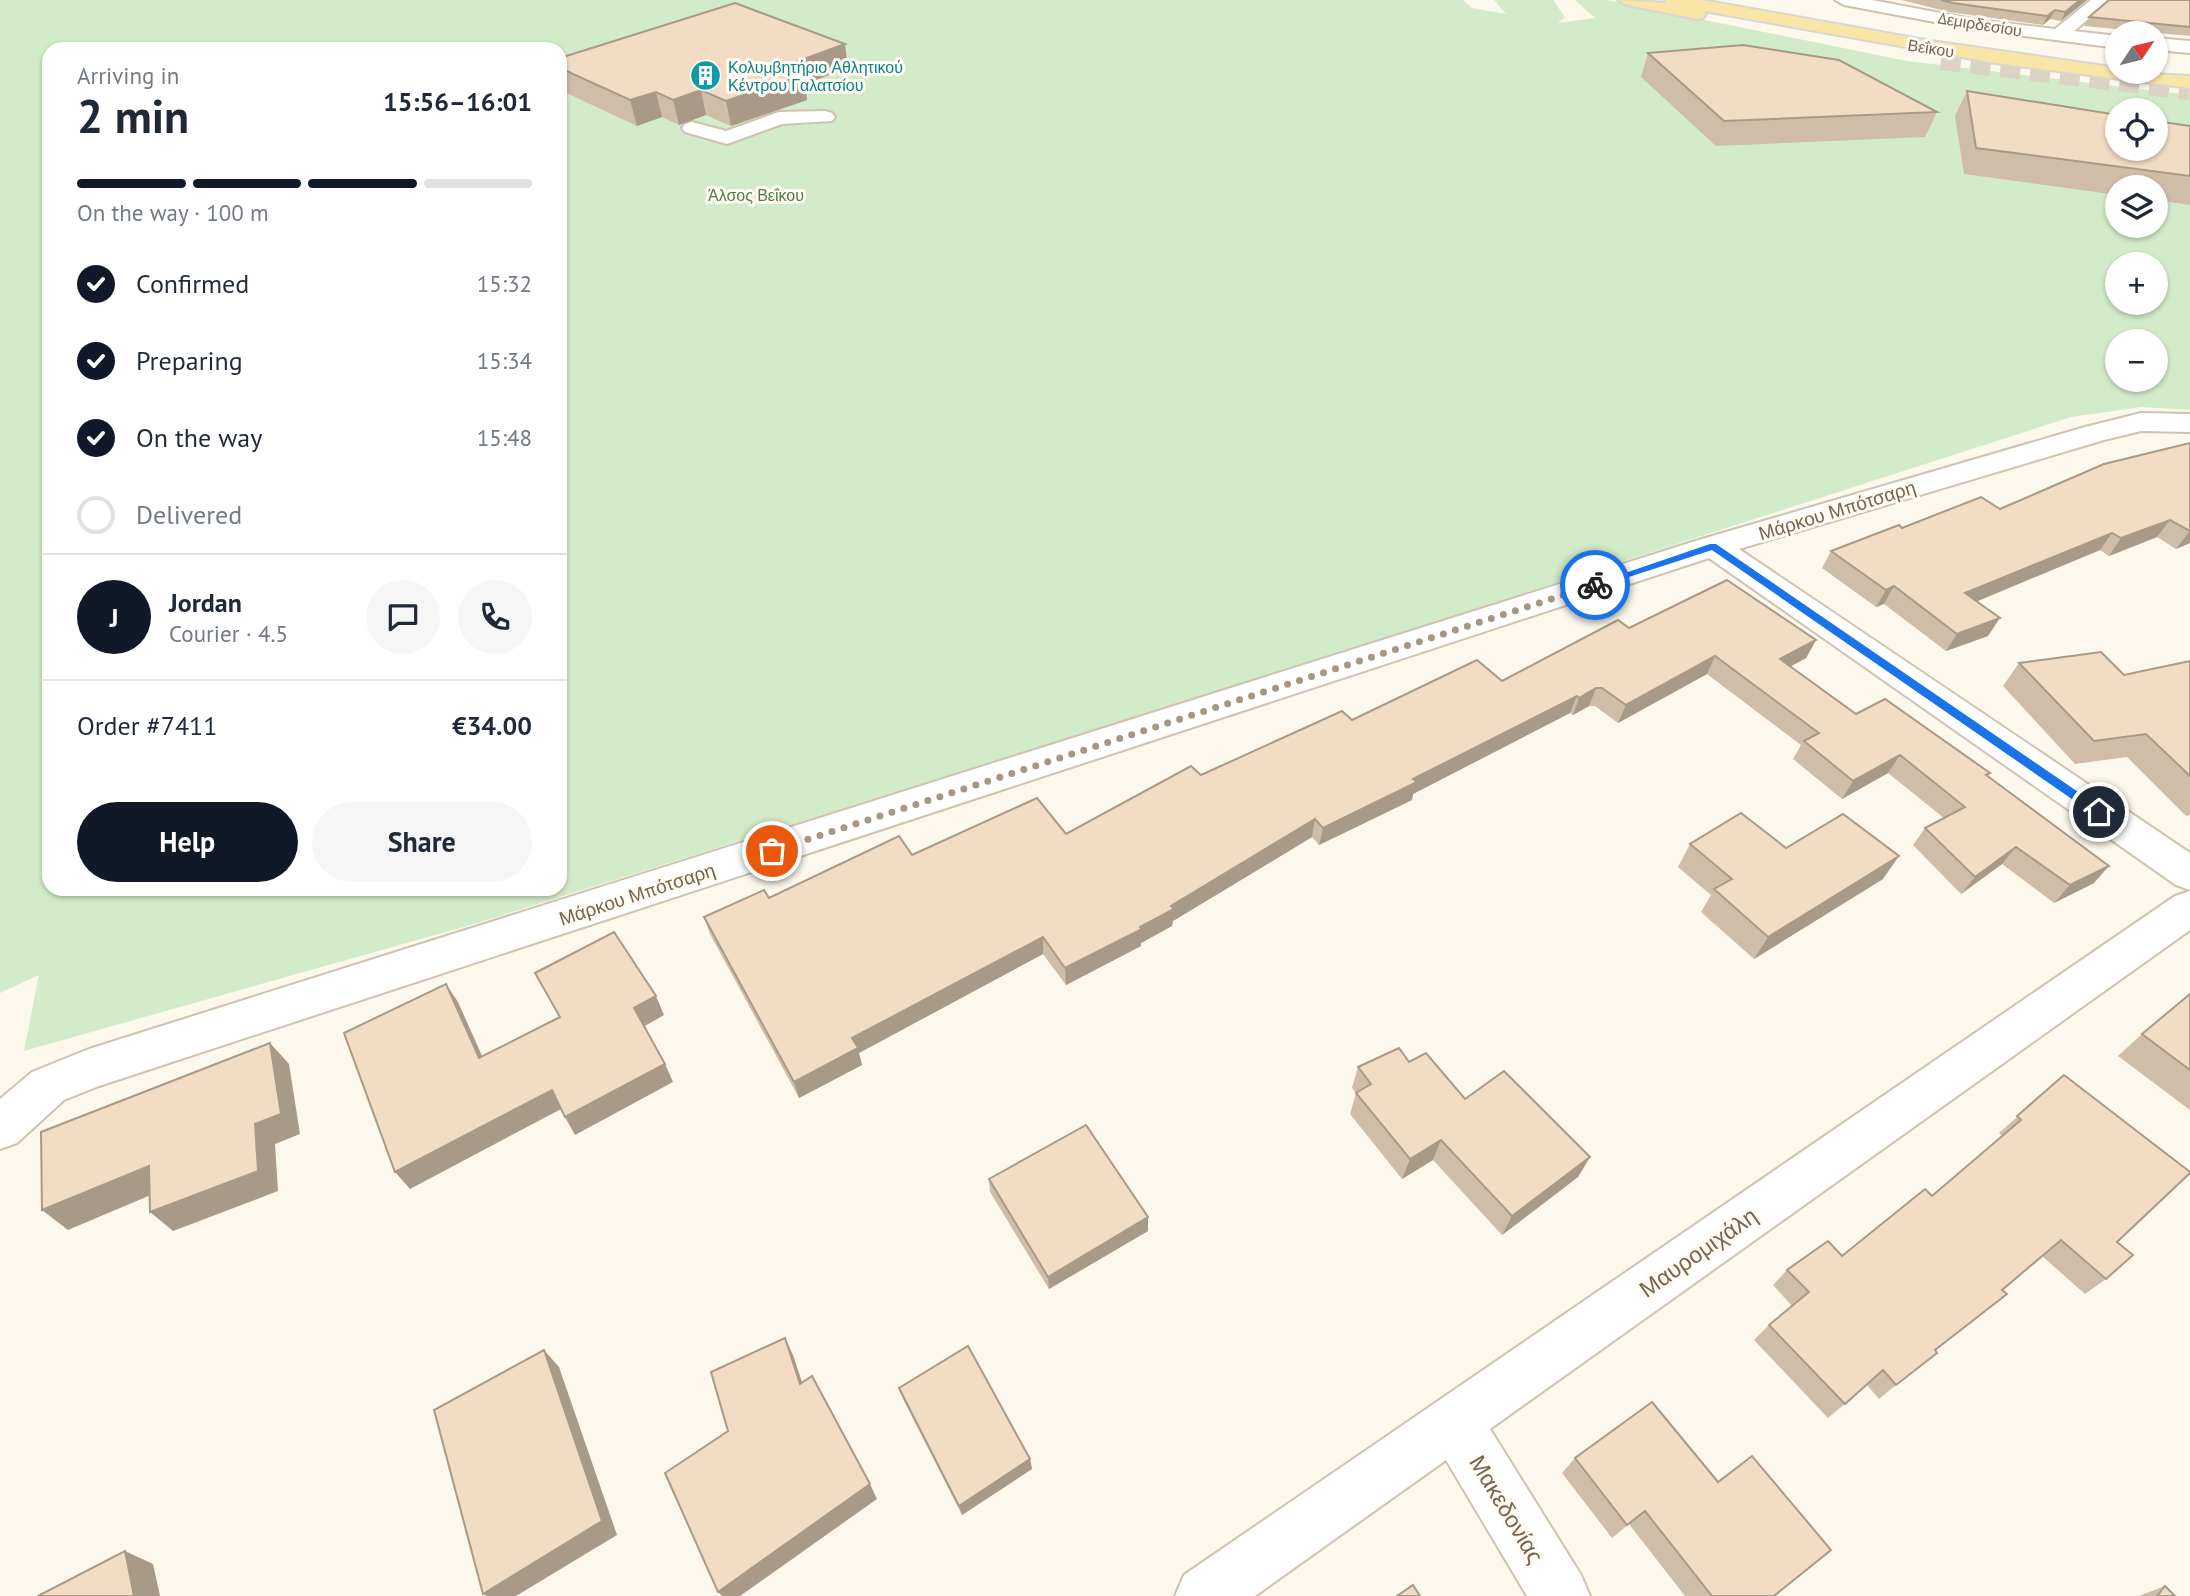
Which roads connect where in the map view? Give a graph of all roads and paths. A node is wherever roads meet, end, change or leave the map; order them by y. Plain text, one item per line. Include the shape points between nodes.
1 (1627, 0) edge
2 (1674, 0) edge
3 (1752, 0) edge
4 (1844, 0) edge
5 (2102, 0) edge
6 (1784, 6) junction
7 (2057, 36) junction
8 (2105, 41) edge
9 (2168, 45) edge
10 (2190, 47) edge
11 (2105, 52) edge
12 (2168, 58) edge
13 (2105, 59) edge
14 (1941, 60) tunnel mouth
15 (2190, 60) edge
16 (2168, 67) edge
17 (2190, 69) edge
18 (2190, 82) edge
19 (825, 117) dead end
20 (692, 128) edge
21 (727, 138) junction
22 (811, 138) dead end
23 (2190, 423) edge
24 (1713, 546) junction
25 (2190, 874) edge
26 (2190, 908) edge
27 (0, 1128) edge
28 (1454, 1422) junction
29 (1205, 1596) edge
30 (1560, 1596) edge

1 - 14 main road
2 - 18 main road, Βεΐκου via 1959,52
3 - 6 main road, Βεΐκου
4 - 7 street, Δεμιρδεσίου
5 - 7 street
6 - 11 main road
6 - 13 main road, Βεΐκου via 1919,34
7 - 8 street, Δεμιρδεσίου
9 - 10 street
12 - 15 main road
16 - 17 main road
19 - 21 street via 779,118
20 - 21 street
21 - 22 street
23 - 24 street, Μάρκου Μπότσαρη via 2141,422 2095,433
24 - 25 street
24 - 27 street, Μάρκου Μπότσαρη via 89,1069 48,1086
26 - 28 street, Μαυρομιχάλη
28 - 29 street, Μαυρομιχάλη
28 - 30 street, Μακεδονίας

